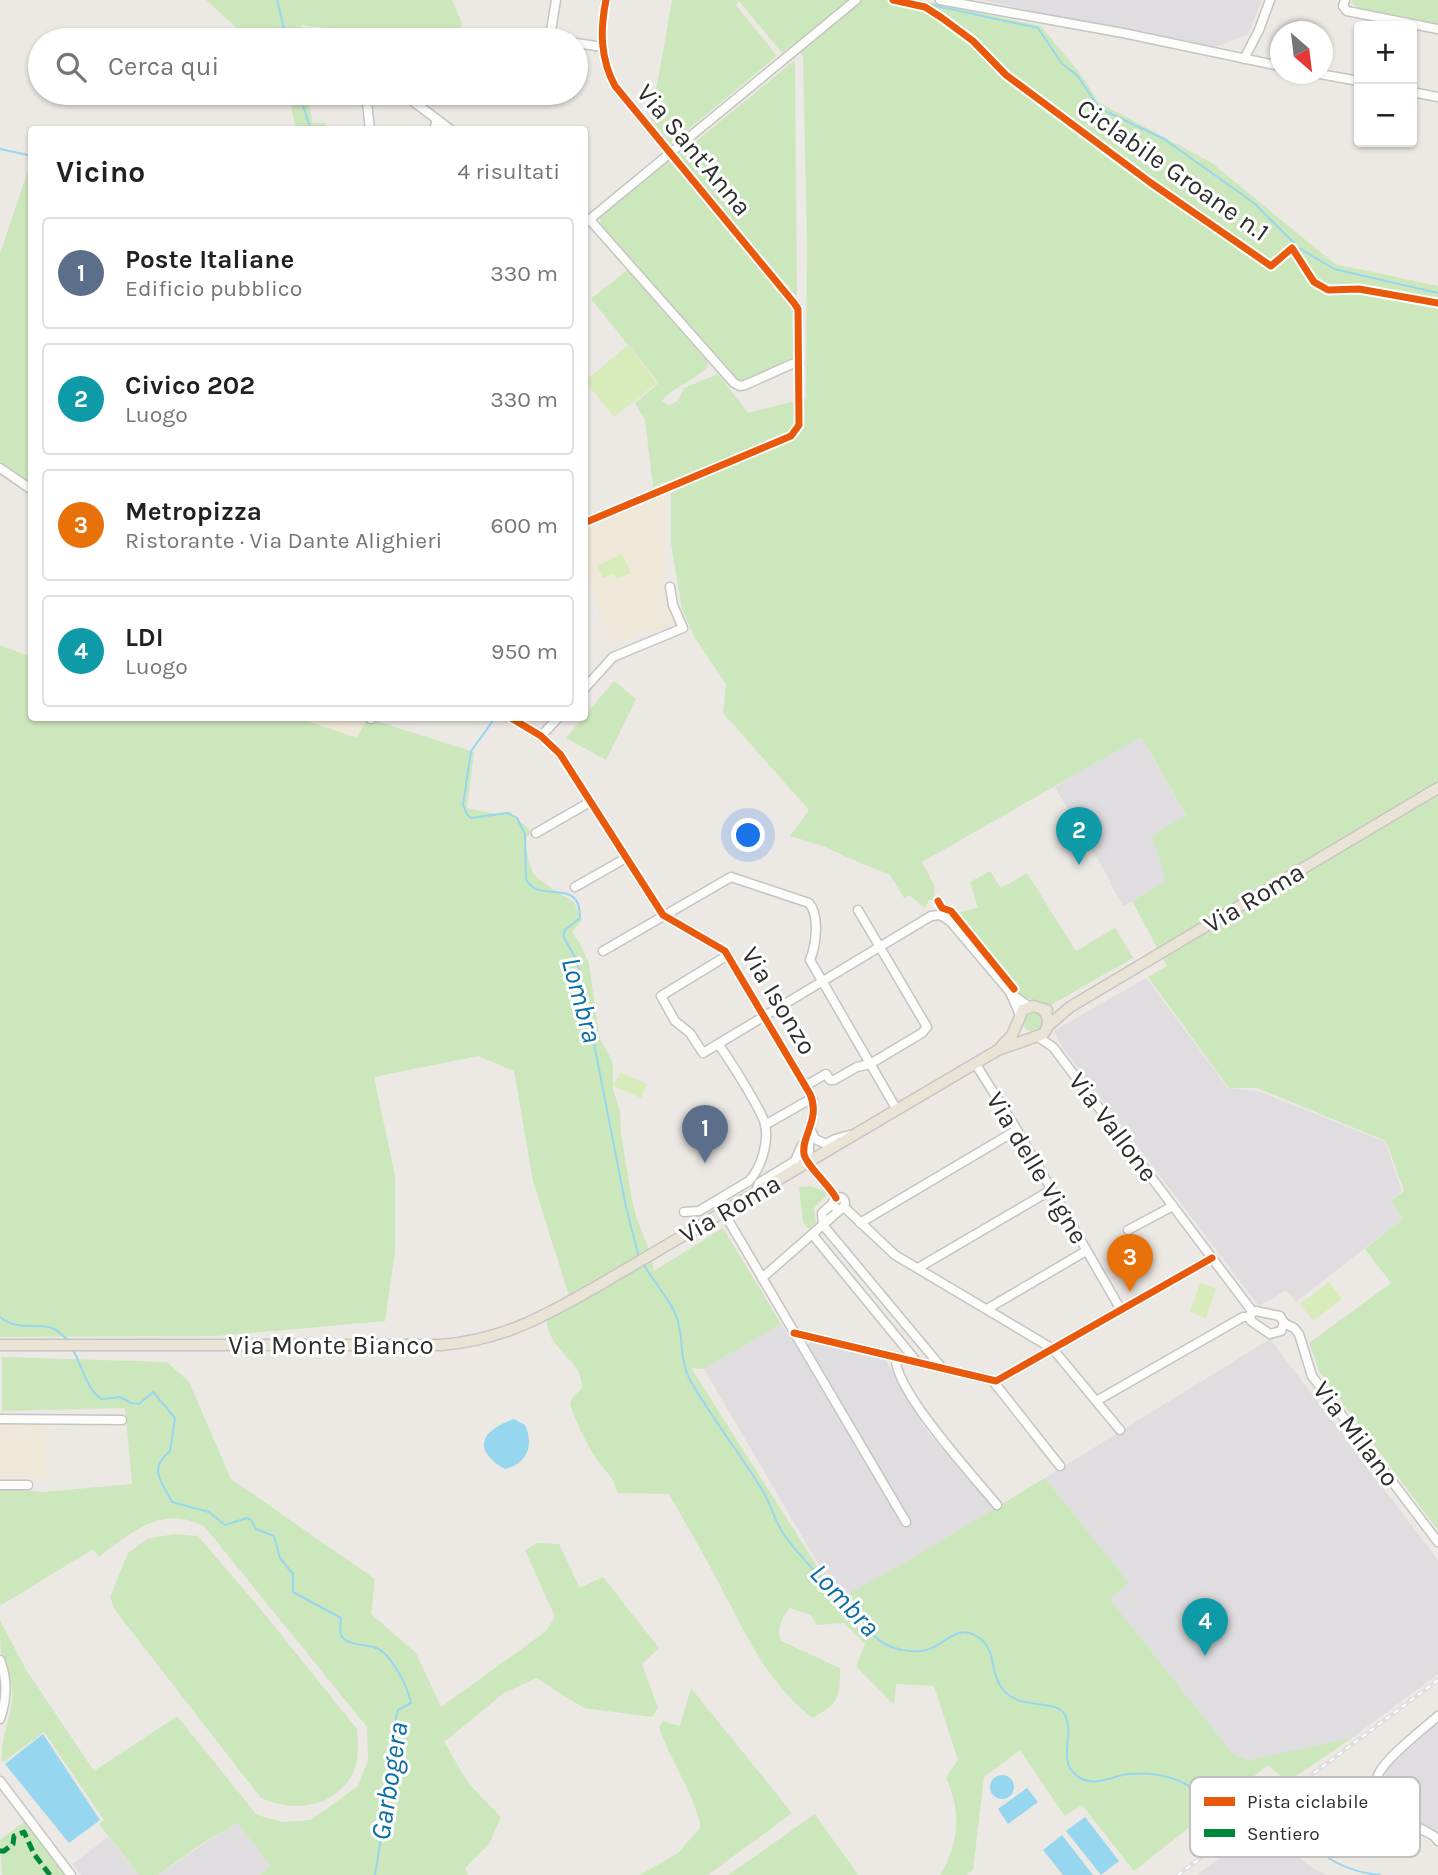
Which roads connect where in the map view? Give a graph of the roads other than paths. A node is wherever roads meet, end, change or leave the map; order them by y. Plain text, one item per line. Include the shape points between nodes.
1 (556, 0) edge
2 (606, 0) edge
3 (856, 0) edge
4 (940, 0) edge
5 (1270, 0) edge
6 (1345, 0) edge
7 (551, 28) edge
8 (1438, 29) edge
9 (588, 45) edge
10 (602, 47) junction
11 (1244, 59) junction
12 (1270, 64) edge
13 (1333, 76) edge
14 (1354, 80) edge
15 (1417, 93) edge
16 (1438, 97) edge
17 (367, 105) edge
18 (418, 105) edge
19 (437, 119) junction
20 (370, 126) edge
21 (435, 126) edge
22 (446, 126) edge
23 (670, 152) junction
24 (588, 221) edge
25 (588, 223) edge
26 (799, 363) junction
27 (0, 468) edge
28 (28, 487) edge
29 (588, 521) edge
30 (670, 587) dead end
31 (588, 685) edge
32 (515, 721) edge
33 (555, 721) edge
34 (541, 736) junction
35 (1438, 788) edge
36 (590, 802) junction
37 (536, 833) dead end
38 (626, 858) junction
39 (575, 887) dead end
40 (858, 910) dead end
41 (666, 917) junction
42 (880, 947) junction
43 (603, 951) dead end
44 (728, 955) junction
45 (822, 982) junction
46 (1011, 994) junction
47 (1030, 1007) junction
48 (1070, 1007) junction
49 (1042, 1009) junction
50 (764, 1017) junction
51 (1019, 1019) junction
52 (1041, 1032) junction
53 (718, 1044) junction
54 (998, 1050) junction
55 (975, 1063) junction
56 (870, 1064) junction
57 (805, 1086) junction
58 (813, 1100) junction
59 (897, 1110) junction
60 (765, 1125) junction
61 (1017, 1130) junction
62 (809, 1133) junction
63 (857, 1133) junction
64 (809, 1162) junction
65 (1051, 1190) junction
66 (755, 1194) junction
67 (835, 1200) junction
68 (1173, 1206) junction
69 (843, 1208) junction
70 (684, 1212) dead end
71 (723, 1213) junction
72 (860, 1223) junction
73 (822, 1225) junction
74 (1128, 1230) dead end
75 (812, 1234) junction
76 (1086, 1251) junction
77 (1212, 1258) junction
78 (643, 1260) joint
79 (918, 1268) junction
80 (762, 1278) junction
81 (987, 1309) junction
82 (1121, 1310) junction
83 (1251, 1314) junction
84 (1284, 1323) junction
85 (794, 1333) junction
86 (0, 1345) edge
87 (1053, 1349) junction
88 (896, 1357) junction
89 (916, 1362) junction
90 (942, 1368) junction
91 (993, 1381) junction
92 (1098, 1401) junction
93 (0, 1419) edge
94 (122, 1420) dead end
95 (1120, 1430) dead end
96 (1060, 1466) dead end
97 (0, 1485) edge
98 (28, 1485) dead end
99 (997, 1505) dead end
100 (906, 1522) dead end
101 (1438, 1542) edge
102 (0, 1660) edge
103 (1438, 1716) edge
104 (0, 1719) edge
105 (1378, 1777) edge
106 (0, 1781) edge
107 (1420, 1828) edge
108 (1438, 1841) edge
109 (71, 1875) edge

1 - 7 street
2 - 10 street, Via Sant'Anna
3 - 23 street
4 - 11 street
5 - 11 street
6 - 8 street via 1347,11
9 - 10 street
10 - 23 street, Via Sant'Anna via 615,86
11 - 12 street
13 - 14 street
15 - 16 street
17 - 20 street
18 - 19 street
19 - 21 street
19 - 22 street
23 - 24 street
23 - 26 street, Via Sant'Anna via 798,309
25 - 26 street via 734,383 745,385
26 - 29 street via 799,425 791,436
27 - 28 street
30 - 31 street via 682,628 613,657
32 - 34 street
33 - 34 street
34 - 36 street via 560,754
35 - 48 main road, Via Roma
36 - 37 street
36 - 38 street
38 - 39 street
38 - 41 street
40 - 42 street
41 - 43 street
41 - 44 street, Via Isonzo
41 - 45 street via 731,877 809,903 815,913 810,960
42 - 45 street
42 - 46 street via 940,915
42 - 56 street via 927,1027
44 - 50 street, Via Isonzo
44 - 53 street via 661,996 675,1021 687,1029 703,1053
45 - 50 street
45 - 56 street
46 - 47 street
46 - 51 street
47 - 49 main road
47 - 51 main road
48 - 49 main road, Via Roma
48 - 52 main road, Via Roma
49 - 52 main road via 1046,1013
50 - 53 street
50 - 57 street, Via Isonzo
51 - 52 main road via 1022,1033
51 - 54 main road, Via Roma
52 - 54 main road, Via Roma
52 - 68 street, Via Vallone
53 - 60 street
54 - 55 main road, Via Roma
55 - 59 main road, Via Roma
55 - 61 street, Via delle Vigne
56 - 57 street via 834,1080 826,1074
56 - 59 street
57 - 58 street, Via Isonzo
58 - 60 street
58 - 62 street
59 - 63 main road, Via Roma
60 - 70 street via 763,1155 749,1181 699,1211
61 - 65 street, Via delle Vigne
61 - 72 street
62 - 63 street via 826,1144
62 - 64 street via 803,1152
62 - 66 street via 795,1161 759,1183
63 - 64 main road, Via Roma
64 - 66 main road, Via Roma
64 - 67 street
65 - 76 street, Via delle Vigne
65 - 79 street
66 - 71 main road, Via Roma
67 - 69 street via 844,1199
67 - 73 street via 822,1213
68 - 74 street, Via Vallone
68 - 77 street, Via Vallone
69 - 72 street
69 - 73 street
71 - 78 main road, Via Roma
71 - 80 street
72 - 79 street via 895,1255
73 - 75 street
73 - 90 street
75 - 80 street
75 - 89 street
76 - 81 street
76 - 82 street, Via delle Vigne
77 - 82 street
77 - 83 street
78 - 86 main road, Via Monte Bianco via 527,1325 477,1341 375,1346
79 - 81 street
80 - 85 street
81 - 87 street
82 - 87 street
83 - 84 street via 1276,1314
83 - 84 street via 1251,1321 1270,1334 1281,1331
83 - 92 street
84 - 101 street, Via Milano via 1298,1334 1312,1376
85 - 88 street
85 - 100 street
87 - 91 street
87 - 92 street
88 - 89 street
88 - 99 street via 897,1368 925,1420
89 - 90 street
90 - 91 street
91 - 96 street
92 - 95 street
93 - 94 street
97 - 98 street
102 - 104 street via 7,1689
103 - 105 street
106 - 109 street
107 - 108 street

